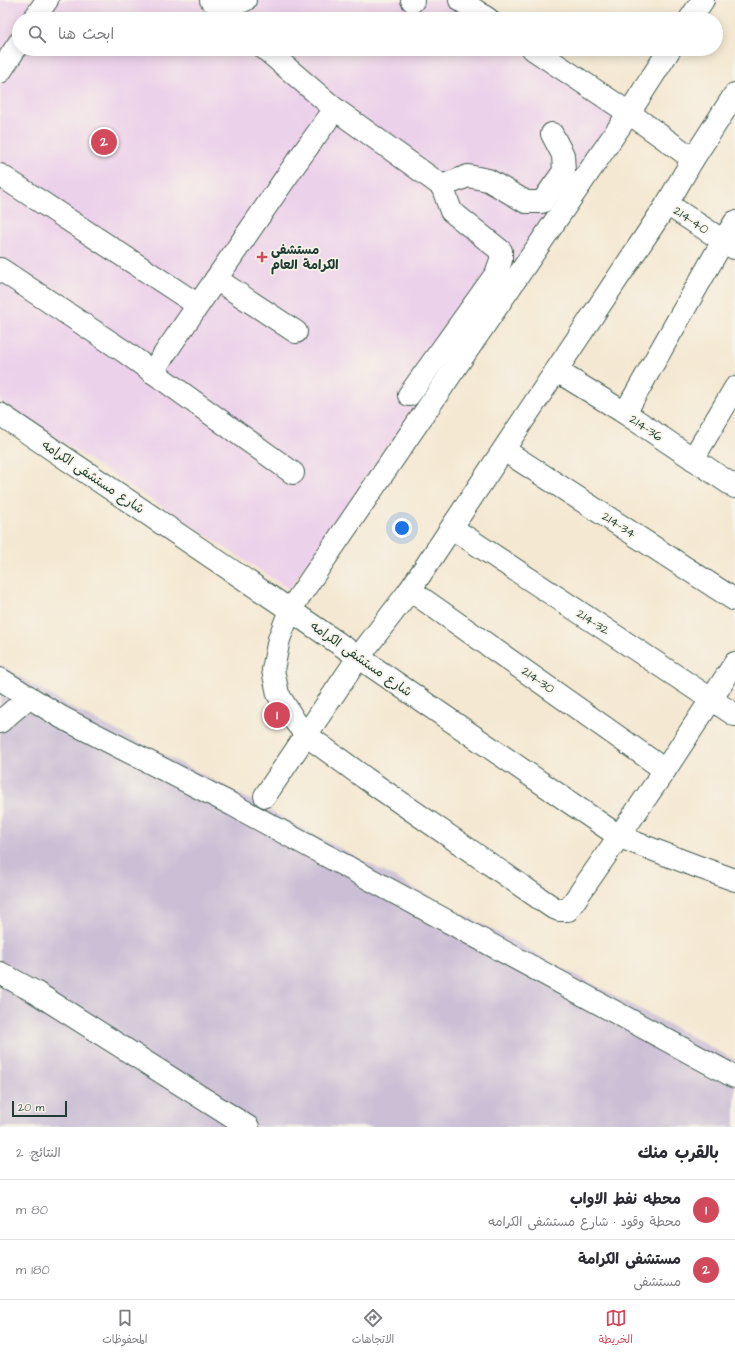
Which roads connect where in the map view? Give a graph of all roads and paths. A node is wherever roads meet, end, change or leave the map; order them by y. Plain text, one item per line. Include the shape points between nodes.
1 (47, 0) edge
2 (211, 0) edge
3 (460, 0) edge
4 (702, 0) edge
5 (244, 7) edge
6 (39, 12) edge
7 (478, 12) edge
8 (694, 12) edge
9 (12, 54) edge
10 (273, 56) edge
11 (544, 56) edge
12 (666, 56) edge
13 (0, 72) edge
14 (735, 94) edge
15 (336, 109) junction
16 (629, 113) junction
17 (552, 134) dead end
18 (693, 160) junction
19 (0, 175) edge
20 (442, 186) junction
21 (667, 204) junction
22 (735, 222) edge
23 (729, 245) edge
24 (0, 269) edge
25 (216, 279) junction
26 (198, 305) junction
27 (296, 332) dead end
28 (557, 370) junction
29 (152, 372) junction
30 (735, 388) edge
31 (409, 395) dead end
32 (0, 414) edge
33 (625, 414) junction
34 (504, 450) junction
35 (693, 459) junction
36 (293, 473) dead end
37 (735, 487) edge
38 (452, 528) junction
39 (410, 590) junction
40 (735, 600) edge
41 (290, 610) junction
42 (358, 658) junction
43 (735, 663) edge
44 (0, 679) edge
45 (29, 697) junction
46 (711, 699) junction
47 (735, 715) edge
48 (0, 722) edge
49 (306, 735) junction
50 (665, 770) junction
51 (265, 796) dead end
52 (620, 837) junction
53 (735, 880) edge
54 (0, 973) edge
55 (735, 1077) edge
56 (248, 1127) edge

1 - 6 street
2 - 5 street
3 - 7 street
4 - 8 street
9 - 13 street
10 - 15 street
11 - 16 street
12 - 16 street
14 - 18 street
15 - 20 street
15 - 25 street via 296,162
16 - 18 street
16 - 41 street
17 - 20 street via 563,155 564,171 542,202 526,202 488,180 468,176
18 - 21 street
19 - 26 street
20 - 31 street via 451,211 501,250 501,260 496,274
21 - 23 street, 214-40
21 - 28 street
22 - 23 street
23 - 33 street
24 - 29 street
25 - 26 street
25 - 27 street
26 - 29 street
28 - 33 street, 214-36
28 - 34 street
29 - 36 street
30 - 35 street
32 - 41 street, شارع مستشفى الكرامه
33 - 35 street, 214-36
34 - 38 street
34 - 40 street, 214-34
35 - 37 street, 214-36
38 - 39 street
38 - 46 street, 214-32
39 - 42 street
39 - 50 street, 214-30
41 - 42 street, شارع مستشفى الكرامه
41 - 49 street via 279,639 273,670 278,694
42 - 49 street
42 - 52 street, شارع مستشفى الكرامه
43 - 46 street
44 - 45 street
45 - 48 street
45 - 55 street via 61,717 233,805
46 - 47 street, 214-32
46 - 50 street
49 - 51 street
49 - 52 street via 559,910 568,910
50 - 52 street
52 - 53 street, شارع مستشفى الكرامه
54 - 56 street via 35,992

